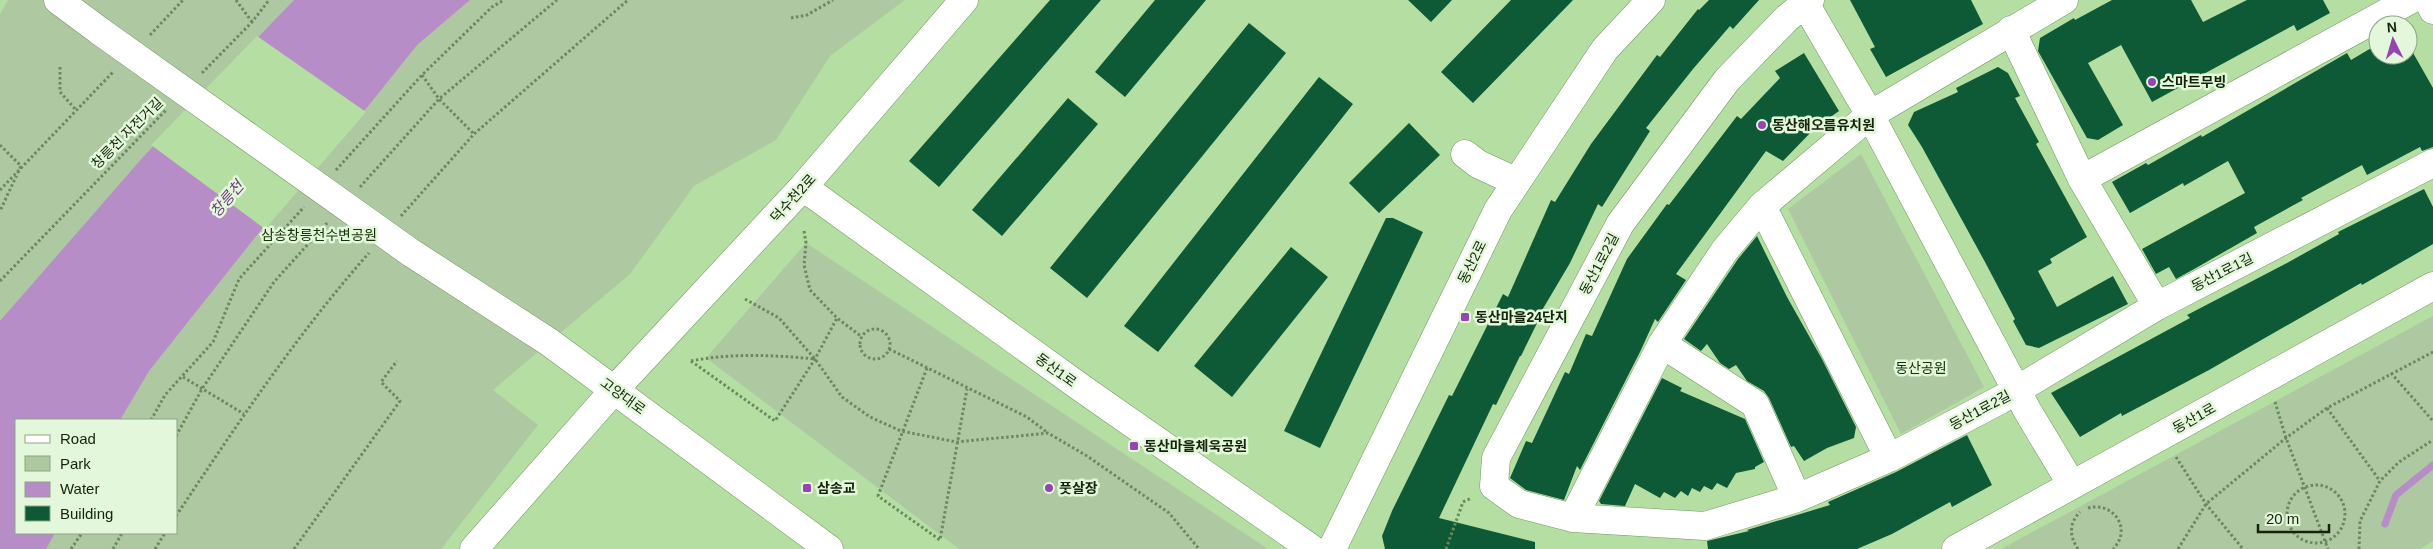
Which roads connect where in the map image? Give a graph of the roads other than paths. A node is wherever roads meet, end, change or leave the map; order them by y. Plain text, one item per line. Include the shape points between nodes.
1 (58, 0) edge
2 (964, 0) edge
3 (1652, 0) edge
4 (2064, 0) edge
5 (2410, 0) edge
6 (2428, 0) edge
7 (1806, 1) edge
8 (2433, 10) edge
9 (2011, 30) junction
10 (1870, 115) junction
11 (1465, 154) dead end
12 (2433, 163) edge
13 (2082, 179) junction
14 (1517, 182) junction
15 (803, 187) junction
16 (1762, 206) junction
17 (2433, 286) edge
18 (2157, 306) junction
19 (1662, 344) junction
20 (615, 389) junction
21 (2017, 391) junction
22 (1889, 458) junction
23 (2072, 485) junction
24 (1797, 498) junction
25 (1573, 518) junction
26 (474, 549) edge
27 (828, 549) edge
28 (1312, 549) edge
29 (1332, 549) edge
30 (1956, 549) edge

1 - 20 street, 고양대로, bridge via 410,252
2 - 15 street, 덕수천2로
3 - 14 street, 동산2로 via 1605,49
4 - 9 street
5 - 13 street
6 - 8 street
7 - 10 street, 동산1로2길
7 - 25 street, 동산1로2길 via 1727,80 1620,224 1496,458 1494,486 1519,504
9 - 10 street
9 - 13 street
10 - 16 street
10 - 21 street, 동산1로2길
11 - 14 street via 1478,164
12 - 18 street, 동산1로1길
13 - 18 street
14 - 29 street, 동산2로 via 1498,210
15 - 20 street, 덕수천2로
15 - 28 street, 동산1로 via 1088,393
16 - 19 street via 1725,250
16 - 22 street
17 - 23 street, 동산1로
18 - 21 street, 동산1로1길
19 - 24 street via 1755,404
19 - 25 street
20 - 26 street, 덕수천2로
20 - 27 street, 고양대로
21 - 22 street, 동산1로2길
21 - 23 street, 동산1로2길
22 - 24 street, 동산1로2길
23 - 30 street, 동산1로
24 - 25 street, 동산1로2길 via 1705,526

